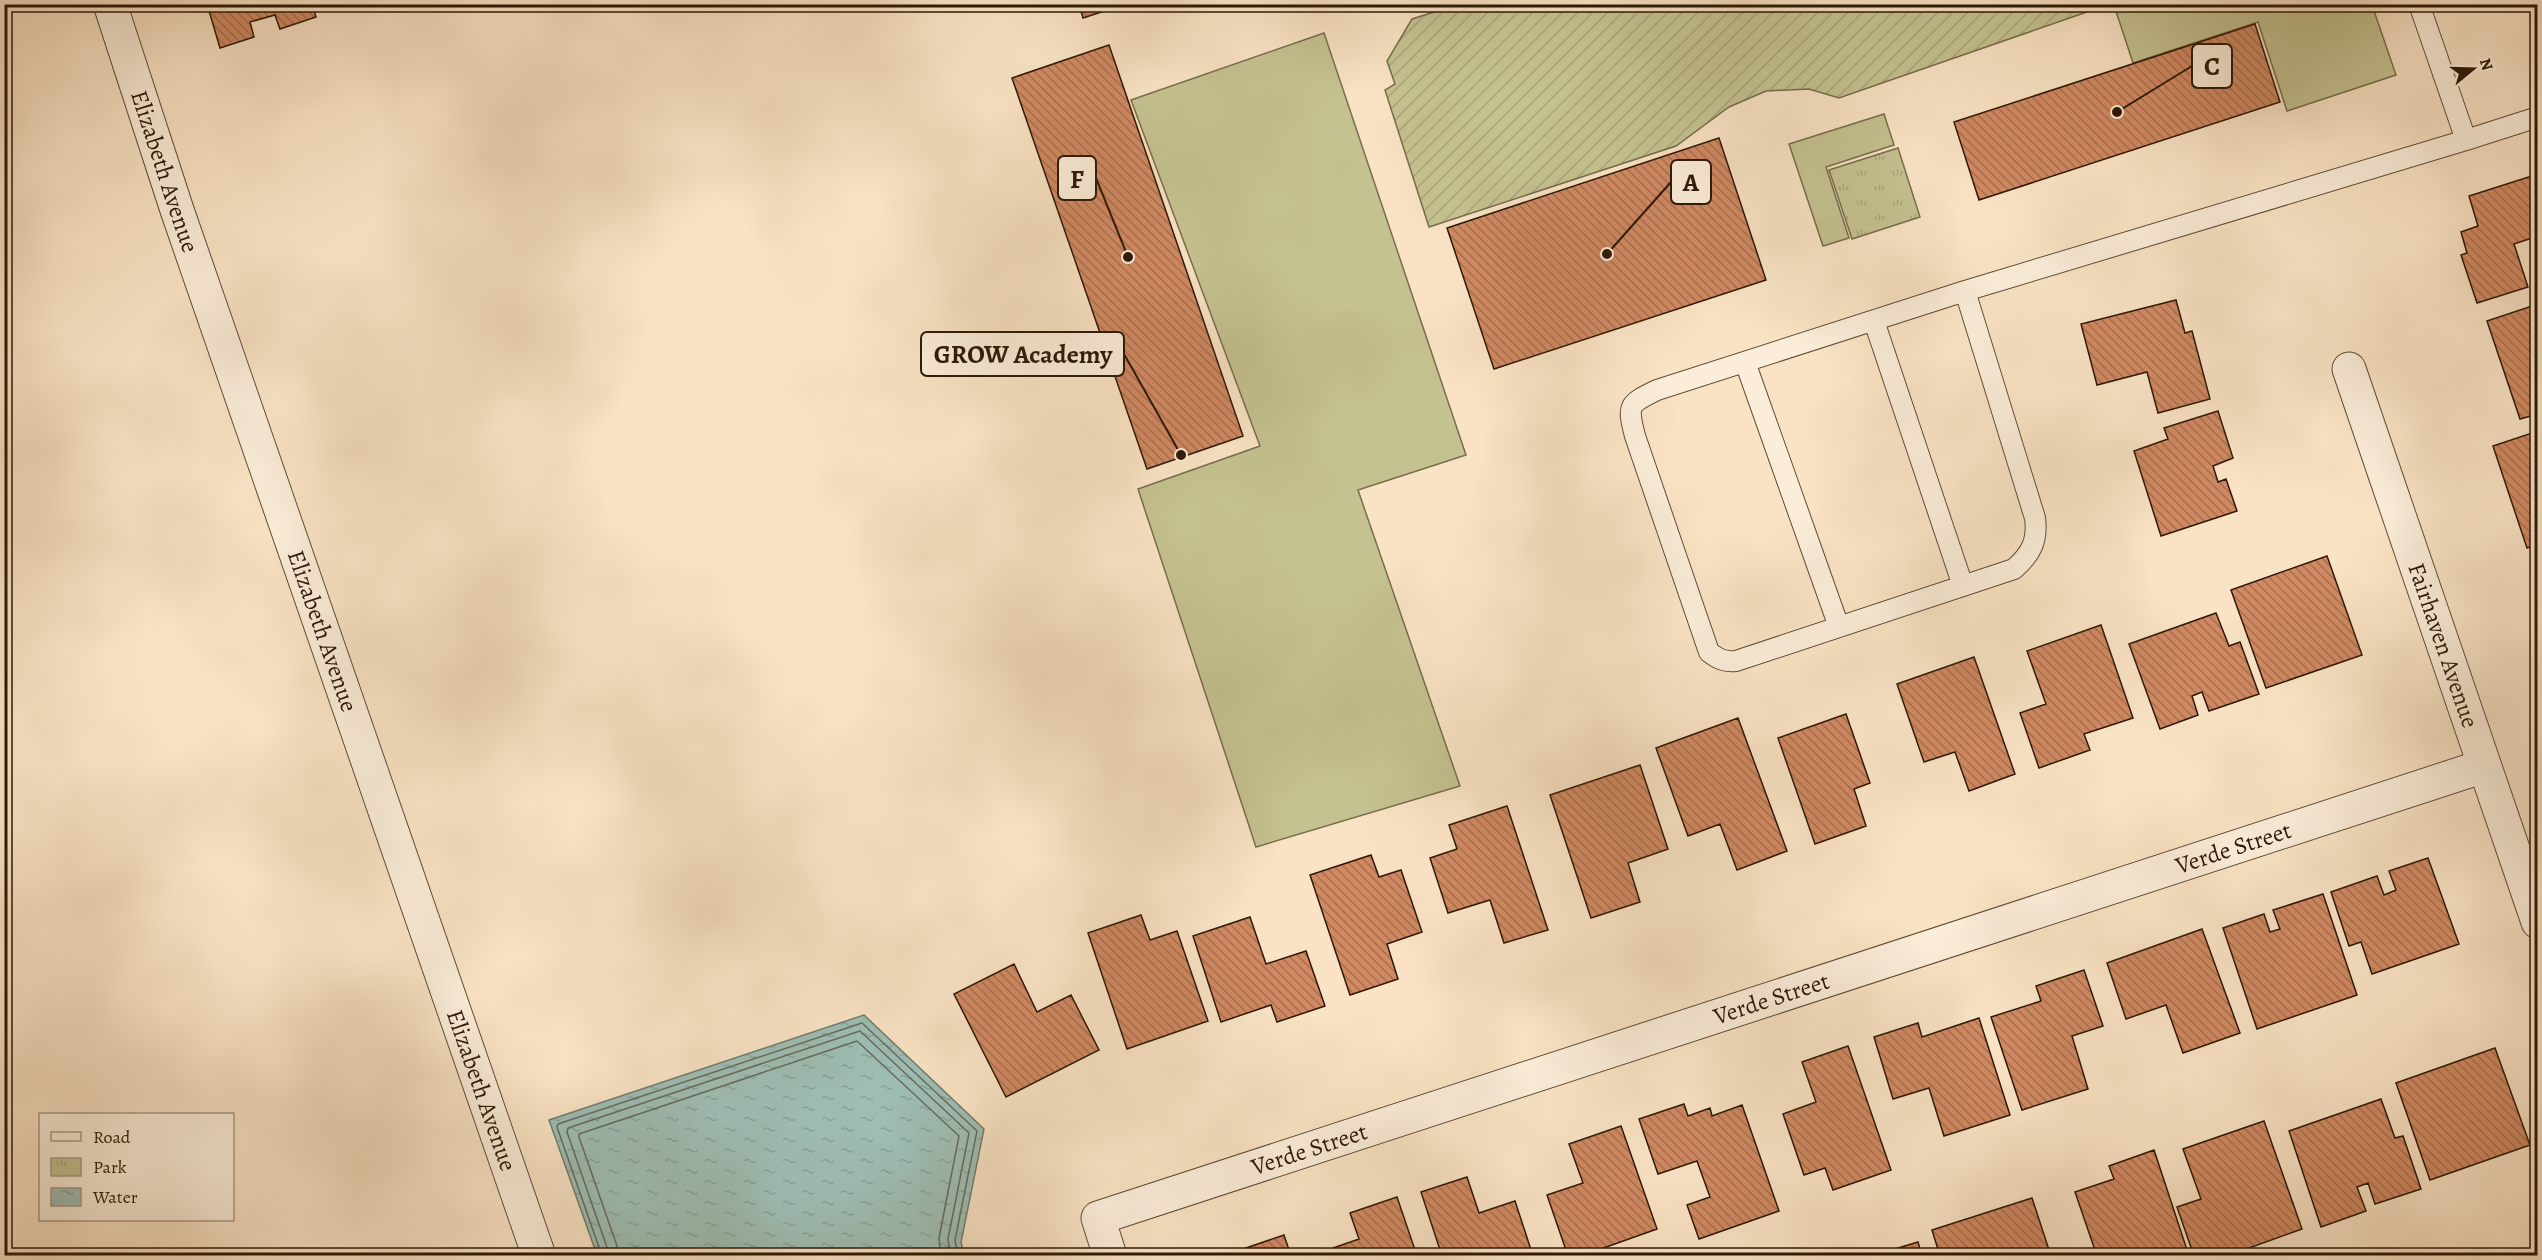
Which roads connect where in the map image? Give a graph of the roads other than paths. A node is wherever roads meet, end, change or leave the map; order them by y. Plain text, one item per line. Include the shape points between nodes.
1 (110, 4) edge
2 (2419, 4) edge
3 (2538, 117) edge
4 (2466, 140) junction
5 (1965, 291) junction
6 (1874, 321) junction
7 (1745, 362) junction
8 (2349, 369) dead end
9 (1963, 586) junction
10 (1839, 627) junction
11 (2484, 766) junction
12 (2538, 922) edge
13 (539, 1256) edge
14 (1110, 1256) edge

1 - 13 street, Elizabeth Avenue via 177,210
2 - 4 lane
3 - 4 lane
4 - 5 lane
5 - 6 lane
5 - 9 lane via 2037,532 2027,557 2014,569
6 - 7 lane
6 - 9 lane
7 - 10 lane
7 - 10 lane via 1657,390 1637,400 1629,413 1709,652 1726,662 1736,661
8 - 11 street, Fairhaven Avenue
9 - 10 lane
11 - 12 street, Fairhaven Avenue
11 - 14 street, Verde Street via 1098,1218

